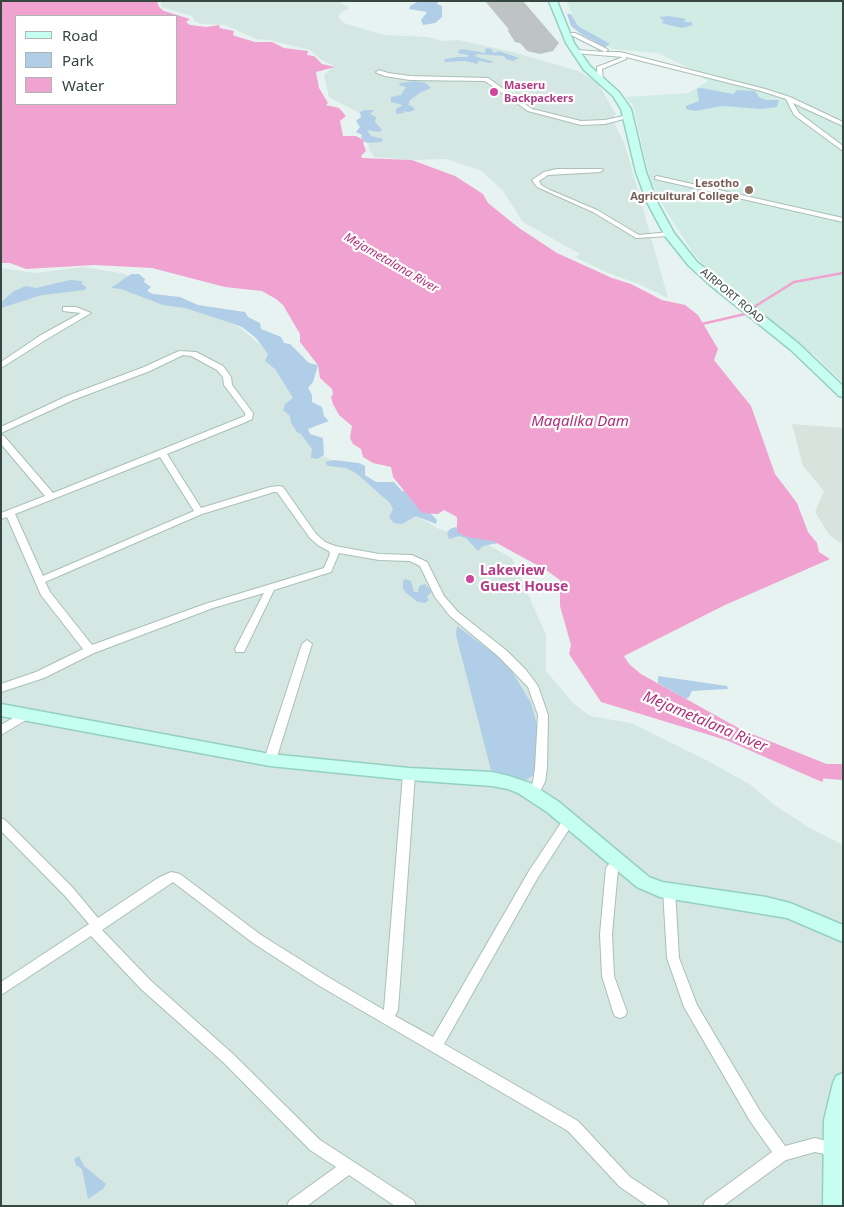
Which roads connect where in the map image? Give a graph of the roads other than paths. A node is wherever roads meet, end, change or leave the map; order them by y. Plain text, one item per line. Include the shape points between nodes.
1 (553, 1) edge
2 (559, 1) edge
3 (572, 34) junction
4 (577, 52) junction
5 (620, 54) junction
6 (379, 72) dead end
7 (600, 81) junction
8 (788, 98) junction
9 (628, 117) junction
10 (843, 124) edge
11 (843, 149) edge
12 (600, 170) dead end
13 (658, 178) dead end
14 (843, 220) edge
15 (669, 234) junction
16 (66, 309) dead end
17 (1, 366) edge
18 (843, 393) edge
19 (1, 430) edge
20 (1, 438) edge
21 (162, 453) junction
22 (51, 497) junction
23 (199, 512) junction
24 (6, 514) edge
25 (333, 550) junction
26 (40, 581) junction
27 (269, 588) junction
28 (307, 644) dead end
29 (240, 649) dead end
30 (90, 650) junction
31 (1, 688) edge
32 (1, 710) edge
33 (27, 714) junction
34 (1, 731) edge
35 (270, 760) junction
36 (409, 774) junction
37 (533, 794) junction
38 (569, 820) junction
39 (1, 823) edge
40 (617, 862) junction
41 (668, 890) junction
42 (95, 927) junction
43 (843, 934) edge
44 (1, 989) edge
45 (620, 1012) dead end
46 (387, 1017) junction
47 (435, 1046) junction
48 (843, 1083) edge
49 (833, 1149) junction
50 (782, 1154) junction
51 (350, 1166) junction
52 (836, 1200) edge
53 (294, 1206) edge
54 (409, 1206) edge
55 (662, 1206) edge
56 (710, 1206) edge

1 - 4 main road, AIRPORT ROAD via 570,43
2 - 3 main road, AIRPORT ROAD
3 - 4 main road, AIRPORT ROAD
3 - 5 street via 594,46
4 - 5 street
4 - 7 main road, AIRPORT ROAD
5 - 7 street via 624,58 599,68
5 - 8 street
6 - 9 street via 410,78 486,79 530,110 581,123
7 - 9 main road, AIRPORT ROAD via 616,94
8 - 10 street
8 - 11 street via 796,114
9 - 15 main road, AIRPORT ROAD via 647,189
12 - 15 street via 557,171 535,180 548,191 595,211 638,237
13 - 14 street
15 - 18 main road, AIRPORT ROAD via 693,264 795,347
16 - 17 street via 87,313
19 - 21 street via 176,354 193,354 225,374 228,385 250,417
20 - 22 street
21 - 22 street
21 - 23 street
22 - 24 street
23 - 25 street via 280,490 313,536
23 - 26 street
24 - 26 street
25 - 27 street via 335,554 328,570
25 - 37 street via 372,557 406,557 424,564 440,596 454,614 503,654 533,686 543,716 539,782
26 - 30 street via 45,594
27 - 29 street via 270,592
27 - 30 street via 209,606
28 - 35 street
30 - 31 street via 40,675
32 - 33 main road
33 - 34 street
33 - 35 main road
35 - 36 main road
36 - 37 main road via 492,779
36 - 46 street via 391,1010
37 - 38 main road
38 - 40 main road
38 - 47 street via 533,875
39 - 42 street via 69,892
40 - 41 main road via 643,882
40 - 45 street via 612,868 606,934 608,976
41 - 43 main road via 790,911
41 - 50 street via 673,958 691,1007
42 - 44 street
42 - 46 street via 162,882 176,878 257,939
42 - 51 street via 146,986 228,1058 315,1145
46 - 47 street
47 - 55 street via 573,1126 625,1182
48 - 49 main road
49 - 50 street via 815,1145
49 - 52 main road
50 - 56 street
51 - 53 street
51 - 54 street

